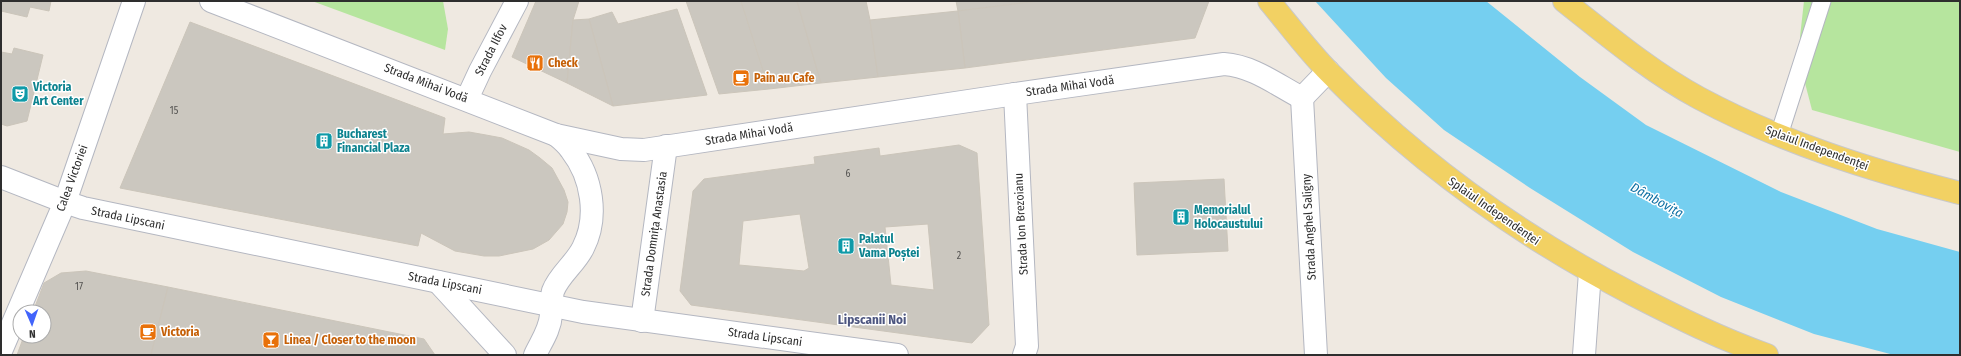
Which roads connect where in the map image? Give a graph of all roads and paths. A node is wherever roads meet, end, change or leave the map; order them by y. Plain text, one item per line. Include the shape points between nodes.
1 (134, 1) edge
2 (211, 1) edge
3 (517, 1) edge
4 (1269, 1) edge
5 (1564, 1) edge
6 (1822, 1) edge
7 (1328, 71) junction
8 (1015, 94) junction
9 (1302, 98) junction
10 (467, 99) junction
11 (556, 135) junction
12 (1779, 135) junction
13 (666, 146) junction
14 (1, 177) edge
15 (1960, 193) edge
16 (65, 202) junction
17 (1590, 272) junction
18 (438, 282) junction
19 (551, 304) junction
20 (642, 321) junction
21 (1, 351) edge
22 (505, 355) edge
23 (535, 355) edge
24 (897, 355) edge
25 (1024, 355) edge
26 (1316, 355) edge
27 (1584, 355) edge
28 (1764, 355) edge

1 - 16 street, Calea Victoriei
2 - 10 street, Strada Mihai Vodă
3 - 10 street, Strada Ilfov
4 - 7 main road, Splaiul Independenței
5 - 12 main road, Splaiul Independenței via 1630,53 1698,97
6 - 12 lane
7 - 9 street
7 - 17 main road, Splaiul Independenței via 1411,149 1457,186 1544,245
8 - 9 street, Strada Mihai Vodă via 1224,64 1238,65 1250,70
8 - 13 street, Strada Mihai Vodă
8 - 25 street, Strada Ion Brezoianu via 1027,346
9 - 26 street, Strada Anghel Saligny
10 - 11 street, Strada Mihai Vodă
11 - 13 street, Strada Mihai Vodă via 621,149 644,150
11 - 19 street via 571,149 582,167 589,186 592,207 590,228 584,248 558,281
12 - 15 main road, Splaiul Independenței via 1847,161
13 - 20 street, Strada Domnița Anastasia
14 - 16 street, Strada Lipscani
16 - 18 street, Strada Lipscani via 83,208
16 - 21 street, Calea Victoriei
17 - 27 street
17 - 28 main road, Splaiul Independenței via 1696,326
18 - 19 street, Strada Lipscani
18 - 22 street
19 - 20 street, Strada Lipscani
19 - 23 street via 549,326
20 - 24 street, Strada Lipscani

